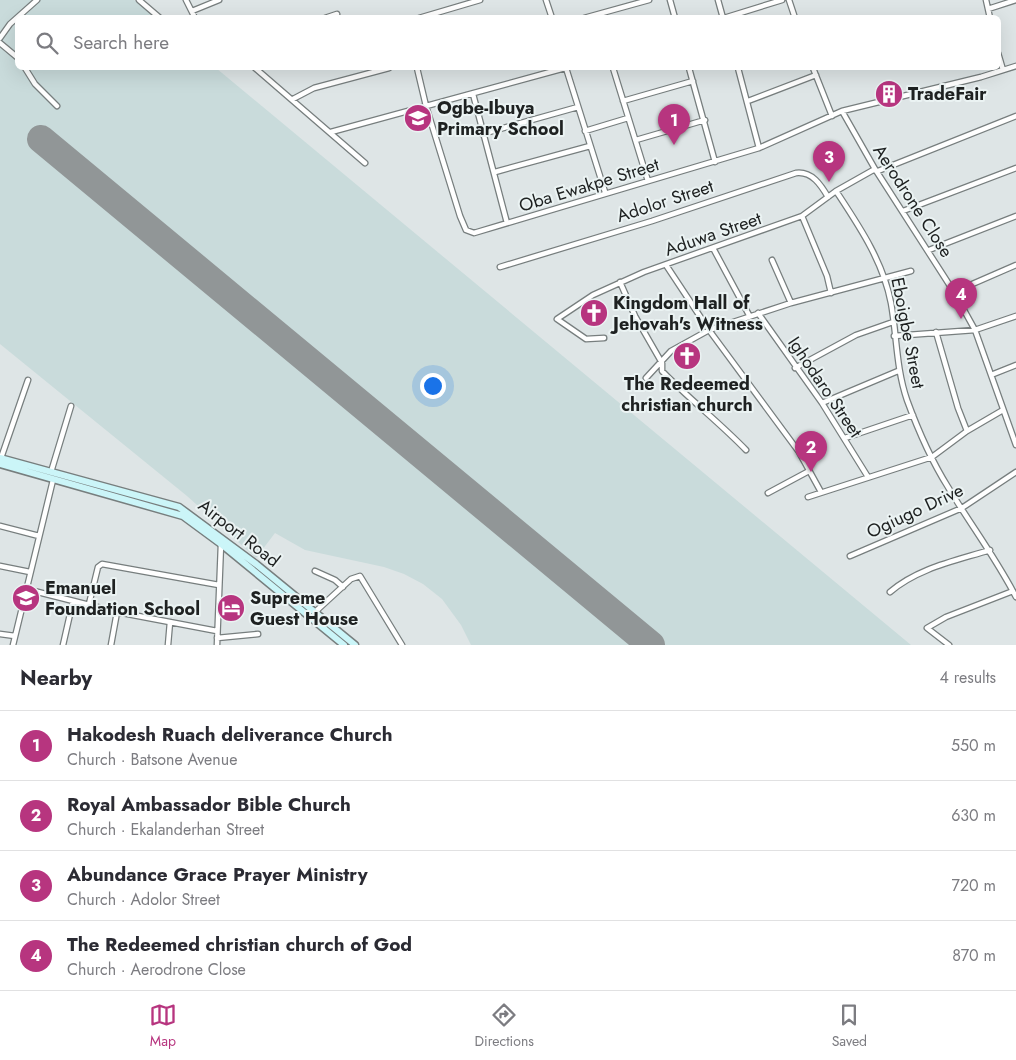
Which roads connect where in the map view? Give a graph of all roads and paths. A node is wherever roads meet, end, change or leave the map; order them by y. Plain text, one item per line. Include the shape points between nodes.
1 (38, 0) edge
2 (139, 0) edge
3 (186, 0) edge
4 (219, 0) edge
5 (480, 0) edge
6 (546, 0) edge
7 (649, 0) edge
8 (670, 0) edge
9 (718, 0) edge
10 (782, 0) edge
11 (789, 0) edge
12 (986, 0) edge
13 (1016, 0) edge
14 (766, 3) edge
15 (988, 9) junction
16 (192, 11) junction
17 (338, 14) dead end
18 (20, 15) edge
19 (156, 15) edge
20 (194, 15) edge
21 (335, 15) edge
22 (429, 15) edge
23 (551, 15) edge
24 (595, 15) edge
25 (674, 15) edge
26 (722, 15) edge
27 (732, 15) edge
28 (794, 15) edge
29 (989, 15) edge
30 (15, 20) edge
31 (0, 38) edge
32 (0, 43) edge
33 (15, 56) edge
34 (1001, 66) edge
35 (1016, 66) edge
36 (26, 70) edge
37 (258, 70) edge
38 (382, 70) edge
39 (417, 70) edge
40 (559, 70) edge
41 (567, 70) edge
42 (614, 70) edge
43 (690, 70) edge
44 (739, 70) edge
45 (814, 70) edge
46 (1002, 70) junction
47 (816, 75) junction
48 (693, 81) junction
49 (473, 94) junction
50 (293, 98) junction
51 (622, 101) junction
52 (748, 101) junction
53 (57, 106) dead end
54 (426, 106) junction
55 (578, 108) junction
56 (842, 111) junction
57 (832, 116) junction
58 (1016, 116) edge
59 (628, 118) junction
60 (704, 120) junction
61 (585, 131) junction
62 (331, 132) junction
63 (482, 134) junction
64 (636, 140) junction
65 (590, 146) junction
66 (759, 148) junction
67 (715, 162) junction
68 (365, 164) dead end
69 (1016, 168) edge
70 (876, 170) junction
71 (495, 172) junction
72 (648, 181) junction
73 (606, 192) junction
74 (836, 192) junction
75 (828, 198) junction
76 (903, 211) junction
77 (802, 216) junction
78 (1016, 216) edge
79 (507, 223) junction
80 (713, 248) junction
81 (928, 250) junction
82 (772, 260) dead end
83 (666, 265) junction
84 (1016, 265) edge
85 (500, 267) dead end
86 (911, 271) dead end
87 (884, 279) junction
88 (620, 282) junction
89 (954, 292) junction
90 (831, 293) junction
91 (791, 303) junction
92 (758, 313) junction
93 (749, 316) junction
94 (1016, 316) edge
95 (893, 322) junction
96 (709, 330) junction
97 (975, 330) junction
98 (936, 332) junction
99 (894, 336) junction
100 (604, 338) dead end
101 (662, 362) junction
102 (1016, 365) edge
103 (795, 368) junction
104 (898, 371) junction
105 (991, 375) junction
106 (646, 378) dead end
107 (28, 380) dead end
108 (822, 403) junction
109 (72, 406) dead end
110 (1003, 410) junction
111 (913, 415) junction
112 (967, 431) junction
113 (845, 438) junction
114 (1016, 444) edge
115 (746, 450) dead end
116 (932, 457) junction
117 (0, 460) edge
118 (809, 471) junction
119 (51, 472) junction
120 (1016, 472) edge
121 (868, 477) junction
122 (54, 480) junction
123 (768, 492) dead end
124 (820, 492) junction
125 (808, 497) dead end
126 (962, 508) junction
127 (0, 526) edge
128 (39, 536) junction
129 (221, 544) junction
130 (990, 550) junction
131 (850, 556) dead end
132 (0, 566) edge
133 (315, 571) dead end
134 (30, 572) junction
135 (219, 585) junction
136 (343, 587) junction
137 (26, 589) junction
138 (1013, 590) junction
139 (890, 592) dead end
140 (289, 595) junction
141 (1016, 597) edge
142 (73, 601) junction
143 (89, 604) junction
144 (118, 612) junction
145 (315, 612) junction
146 (170, 622) junction
147 (217, 631) junction
148 (0, 634) edge
149 (258, 634) dead end
150 (15, 636) junction
151 (217, 638) junction
152 (12, 645) edge
153 (63, 645) edge
154 (111, 645) edge
155 (168, 645) edge
156 (217, 645) edge
157 (344, 645) edge
158 (355, 645) edge
159 (402, 645) edge
160 (949, 645) edge

1 - 18 street
2 - 19 street
3 - 16 street
4 - 16 street
5 - 22 street
6 - 23 street
7 - 24 street
8 - 25 street
9 - 26 street
10 - 14 street
11 - 28 street
12 - 15 street
13 - 15 street
14 - 27 street
15 - 29 street
16 - 20 street
17 - 21 street
30 - 31 street
32 - 33 street
34 - 46 street
35 - 46 street, Oba Ewakpe Street
36 - 53 street
37 - 50 street
38 - 50 street via 314,88
39 - 54 street
40 - 49 street
41 - 55 street
42 - 51 street
43 - 48 street
44 - 52 street
45 - 47 street
46 - 56 street, Oba Ewakpe Street
47 - 52 street
47 - 57 street
48 - 51 street
48 - 60 street
49 - 54 street
49 - 63 street
50 - 62 street
51 - 59 street
52 - 66 street
54 - 62 street
54 - 79 street, Oba Ewakpe Street via 466,230 474,233
55 - 61 street
55 - 63 street
56 - 57 street, Oba Ewakpe Street
56 - 70 street, Aerodrone Close
57 - 66 street, Oba Ewakpe Street
58 - 70 street, Aduwa Street
59 - 61 street
59 - 64 street
60 - 64 street
60 - 67 street
61 - 65 street
62 - 68 street
63 - 71 street
64 - 72 street
65 - 71 street
65 - 73 street
66 - 67 street, Oba Ewakpe Street
67 - 72 street, Oba Ewakpe Street
69 - 76 street
70 - 74 street, Aduwa Street
70 - 76 street, Aerodrone Close
71 - 79 street
72 - 73 street, Oba Ewakpe Street
73 - 79 street, Oba Ewakpe Street
74 - 75 street, Aduwa Street
74 - 87 street, Eboigbe Street via 868,240
75 - 77 street, Aduwa Street
75 - 85 street, Adolor Street via 822,186 811,176 796,173
76 - 81 street, Aerodrone Close
77 - 80 street, Aduwa Street
77 - 90 street
78 - 81 street
80 - 83 street, Aduwa Street
80 - 93 street
81 - 89 street, Aerodrone Close
82 - 91 street
83 - 88 street, Aduwa Street
83 - 96 street
84 - 89 street
86 - 87 street
87 - 90 street
87 - 95 street, Eboigbe Street
88 - 100 street, Aduwa Street via 593,295 557,320 586,339
88 - 101 street via 635,316
89 - 97 street, Aerodrone Close
90 - 91 street
91 - 92 street
92 - 93 street
92 - 103 street, Ighodaro Street
93 - 96 street
94 - 97 street
95 - 99 street, Eboigbe Street
95 - 103 street via 856,335
96 - 101 street via 671,351
96 - 118 street via 799,452
97 - 98 street
97 - 105 street, Aerodrone Close
98 - 99 street
98 - 112 street
99 - 104 street, Eboigbe Street
101 - 106 street
101 - 115 street via 662,371
102 - 105 street
103 - 108 street, Ighodaro Street
104 - 108 street
104 - 111 street, Eboigbe Street
105 - 110 street, Aerodrone Close
107 - 117 street
108 - 113 street, Ighodaro Street
109 - 119 street
110 - 112 street
110 - 114 street, Aerodrone Close
111 - 113 street
111 - 116 street, Eboigbe Street
112 - 116 street
113 - 121 street, Ighodaro Street
116 - 121 street
116 - 126 street, Eboigbe Street
117 - 119 main road, Airport Road
117 - 122 main road, Airport Road
118 - 123 street
118 - 124 street
119 - 140 main road, Airport Road via 179,507
120 - 126 street, Ogiugo Drive
121 - 124 street
122 - 128 street
122 - 129 main road, Airport Road via 174,512
124 - 125 street
126 - 130 street, Eboigbe Street
126 - 131 street, Ogiugo Drive
127 - 128 street
128 - 134 street
129 - 135 street
129 - 140 main road, Airport Road
130 - 138 street, Eboigbe Street
130 - 139 street via 930,569 905,580
132 - 134 street
133 - 136 street
134 - 137 street
135 - 143 street via 102,564 98,567
135 - 147 street
136 - 145 street
136 - 159 street via 360,576
137 - 142 street
137 - 150 street
138 - 141 street, Eboigbe Street
138 - 160 street via 927,628
140 - 145 main road, Airport Road
140 - 157 main road, Airport Road
142 - 143 street
142 - 153 street
143 - 144 street
144 - 146 street
144 - 154 street
145 - 158 main road, Airport Road
146 - 147 street
146 - 155 street
147 - 151 street
148 - 150 street
149 - 151 street
150 - 152 street
151 - 156 street

